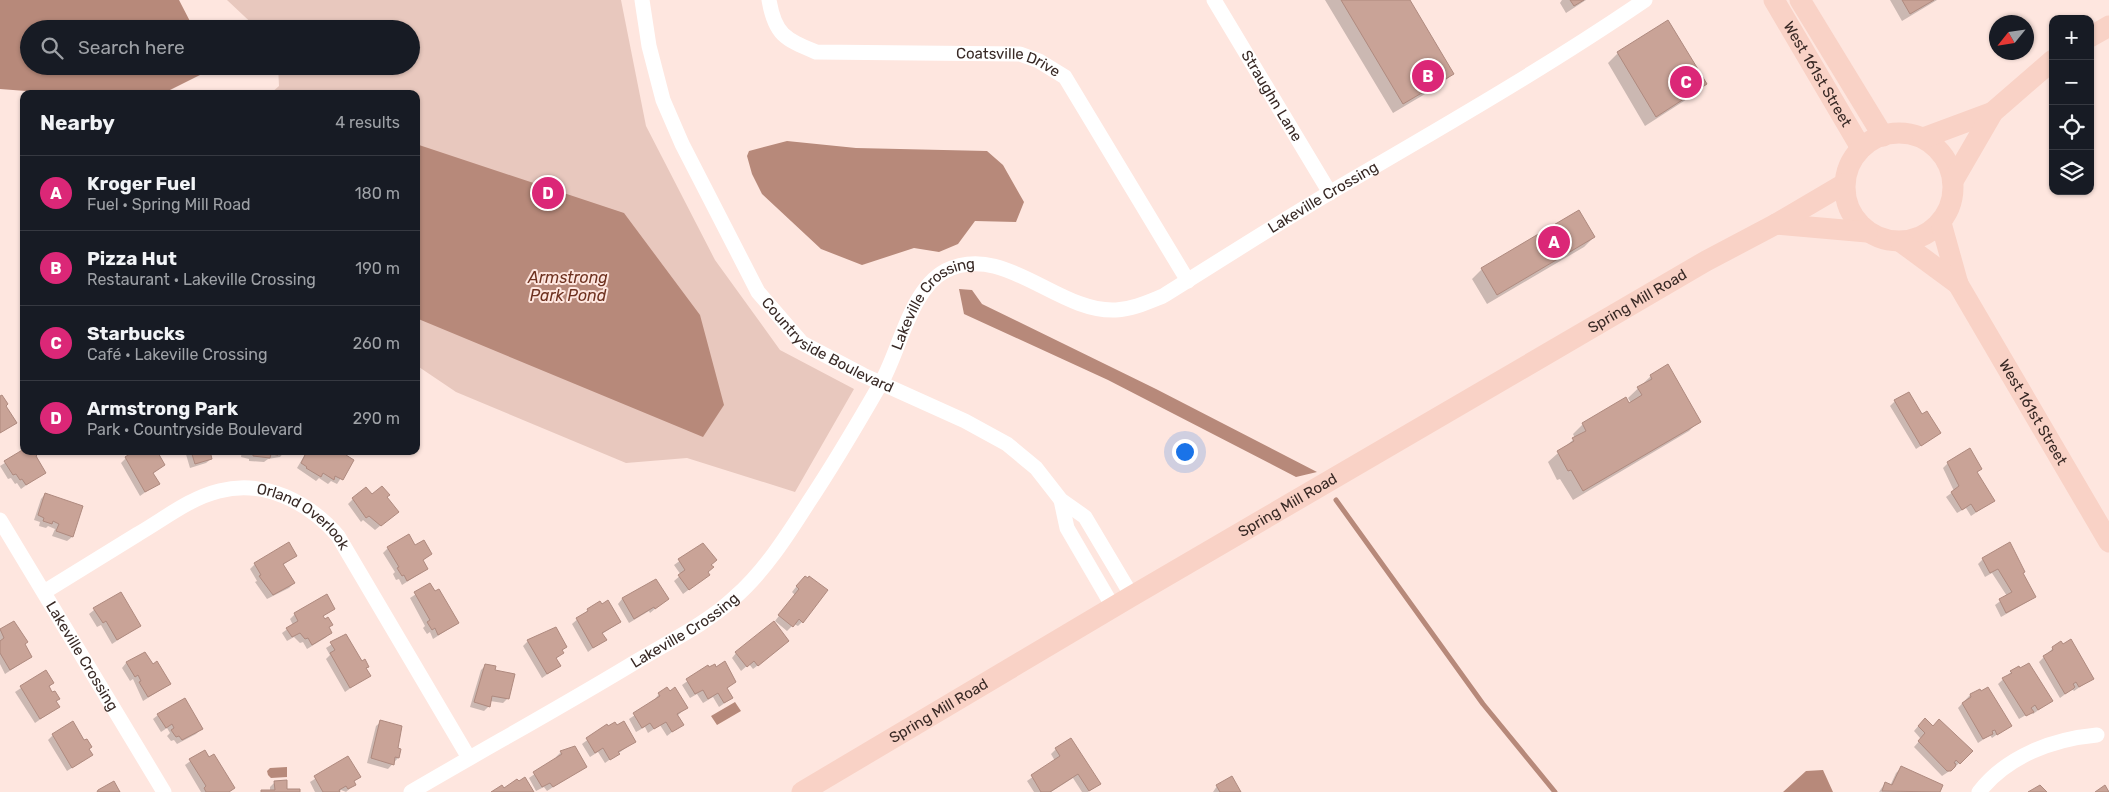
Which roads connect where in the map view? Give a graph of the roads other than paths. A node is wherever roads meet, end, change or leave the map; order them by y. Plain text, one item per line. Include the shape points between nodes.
1 (642, 0) edge
2 (769, 0) edge
3 (1214, 0) edge
4 (1646, 0) edge
5 (1774, 0) edge
6 (1800, 0) edge
7 (2109, 26) edge
8 (2094, 35) edge
9 (2049, 63) edge
10 (1993, 112) junction
11 (1883, 136) junction
12 (1923, 138) junction
13 (1861, 148) junction
14 (1953, 181) junction
15 (1844, 184) junction
16 (1330, 193) junction
17 (1941, 223) junction
18 (1776, 224) junction
19 (1867, 232) junction
20 (1901, 242) junction
21 (1188, 281) junction
22 (1958, 284) junction
23 (882, 382) junction
24 (1061, 500) junction
25 (0, 520) edge
26 (2109, 542) edge
27 (44, 592) junction
28 (1132, 596) junction
29 (1113, 607) junction
30 (2097, 735) dead end
31 (469, 758) junction
32 (164, 792) edge
33 (411, 792) edge
34 (802, 792) edge
35 (1979, 792) edge

1 - 23 street, Countryside Boulevard via 649,46 663,100 758,292 802,343
2 - 21 street, Coatsville Drive via 780,33 816,52 1020,54 1039,61 1065,78
3 - 16 street, Straughn Lane
4 - 16 street, Lakeville Crossing via 1486,101
5 - 13 street, West 161st Street
6 - 11 street, West 161st Street
7 - 8 street
9 - 10 street
10 - 12 street
10 - 14 street
11 - 12 street via 1906,133
11 - 13 street
12 - 14 street via 1938,149 1948,163
13 - 15 street via 1850,164
14 - 17 street via 1949,210
15 - 18 street, Spring Mill Road
15 - 19 street via 1846,202 1854,218
16 - 21 street, Lakeville Crossing
17 - 20 street via 1923,236
17 - 22 street, West 161st Street
18 - 19 street
18 - 28 street, Spring Mill Road via 1699,265
19 - 20 street via 1883,240
20 - 22 street, West 161st Street
21 - 23 street, Lakeville Crossing via 1164,296 1136,307 1114,310 1092,307 1012,272 981,263 959,265 941,273 920,294
22 - 26 street, West 161st Street
23 - 24 street, Countryside Boulevard via 1007,444 1036,468
23 - 31 street, Lakeville Crossing via 808,503 768,560 734,599 623,670
24 - 28 street, Countryside Boulevard via 1085,518
24 - 29 street via 1067,528
25 - 27 street, Lakeville Crossing
27 - 31 street, Orland Overlook via 177,511 220,491 242,488 268,490 292,498 328,524 338,536
27 - 32 street, Lakeville Crossing
28 - 29 street, Spring Mill Road
29 - 34 street, Spring Mill Road
30 - 35 street via 2060,740 2036,750 2008,766
31 - 33 street, Lakeville Crossing

